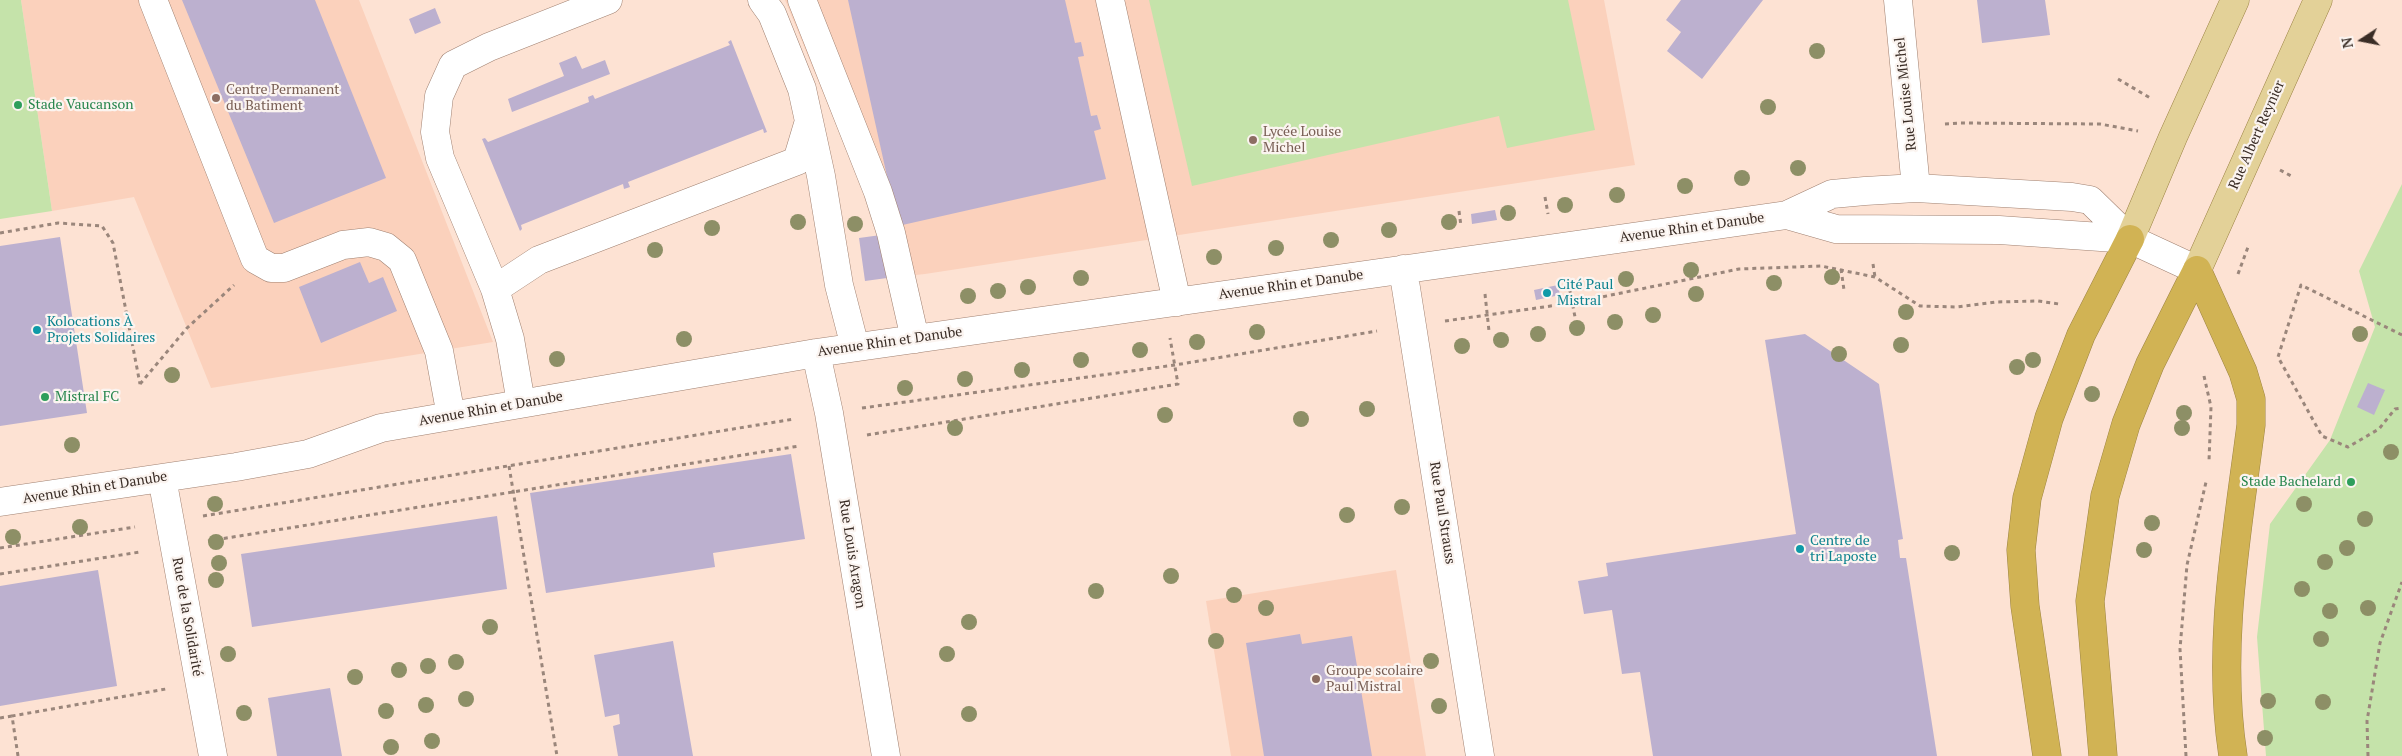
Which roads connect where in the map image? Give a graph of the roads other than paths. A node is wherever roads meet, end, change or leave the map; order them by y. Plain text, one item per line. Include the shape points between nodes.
1 (154, 0) edge
2 (608, 0) edge
3 (762, 0) edge
4 (802, 0) edge
5 (1110, 0) edge
6 (1898, 0) edge
7 (2235, 0) edge
8 (2318, 0) edge
9 (809, 121) junction
10 (1916, 188) junction
11 (1787, 215) junction
12 (2130, 240) junction
13 (1404, 269) junction
14 (2197, 270) junction
15 (495, 289) junction
16 (1176, 302) junction
17 (915, 339) junction
18 (855, 347) junction
19 (816, 353) junction
20 (521, 403) junction
21 (451, 416) junction
22 (162, 478) junction
23 (0, 502) edge
24 (213, 756) edge
25 (886, 756) edge
26 (1480, 756) edge
27 (2047, 756) edge
28 (2103, 756) edge
29 (2233, 756) edge

1 - 21 street via 255,259 271,268 284,268 343,245 369,242 386,247 402,260 439,351
2 - 15 street via 489,47 453,65 439,96 435,132 440,158
3 - 9 street via 772,14 799,81
4 - 17 street via 891,232
5 - 16 street
6 - 10 street, Rue Louise Michel
7 - 12 main road
8 - 14 main road, Rue Albert Reynier
9 - 15 street via 797,161 539,260
9 - 18 street via 839,285
10 - 11 street, Avenue Rhin et Danube via 1832,194
10 - 12 street, Avenue Rhin et Danube via 2090,200
11 - 12 street, Avenue Rhin et Danube via 1836,229 1999,230
11 - 13 street, Avenue Rhin et Danube
12 - 14 street
12 - 27 highway via 2081,334 2049,418 2027,498 2021,550 2025,606
13 - 16 street, Avenue Rhin et Danube
13 - 26 street, Rue Paul Strauss
14 - 28 highway via 2150,364 2126,424 2105,496 2090,601
14 - 29 highway via 2236,355 2251,399 2251,426 2227,620 2227,715
15 - 20 street via 510,339
16 - 17 street, Avenue Rhin et Danube
17 - 18 street, Avenue Rhin et Danube
18 - 19 street, Avenue Rhin et Danube
19 - 20 street, Avenue Rhin et Danube
19 - 25 street, Rue Louis Aragon via 834,440
20 - 21 street, Avenue Rhin et Danube
21 - 22 street, Avenue Rhin et Danube via 380,428 308,454
22 - 23 street, Avenue Rhin et Danube
22 - 24 street, Rue de la Solidarité

